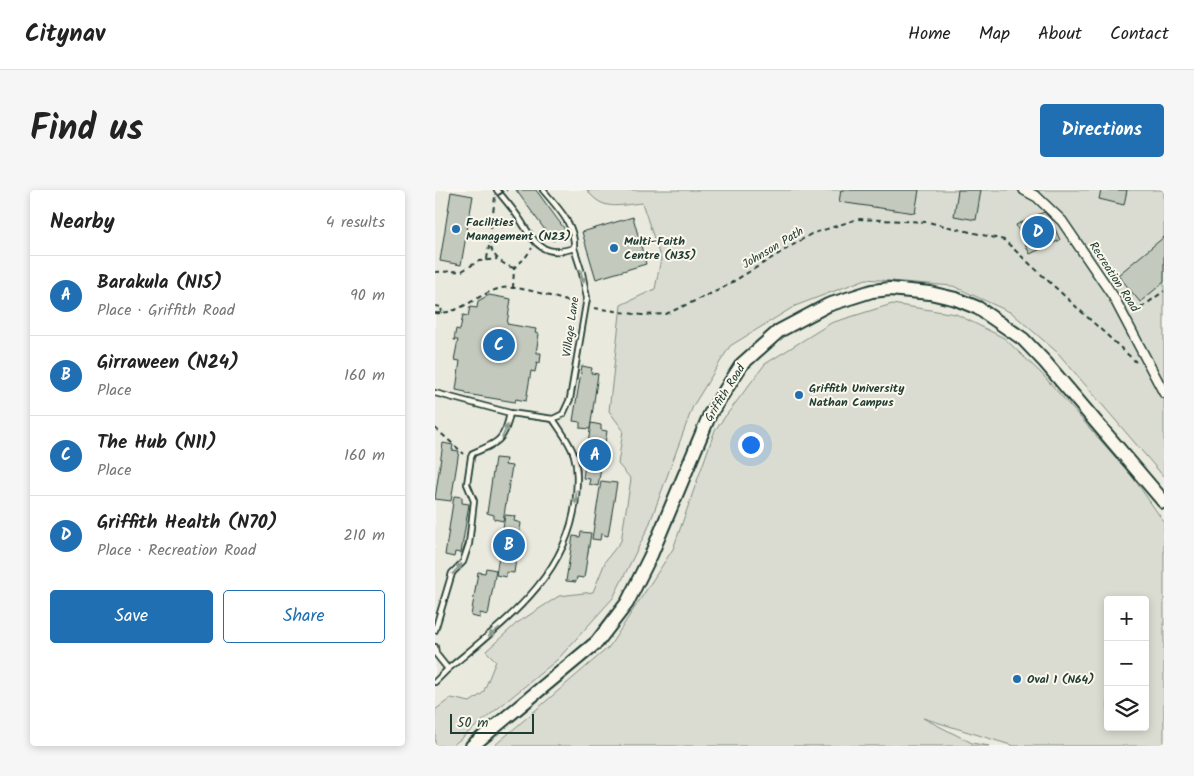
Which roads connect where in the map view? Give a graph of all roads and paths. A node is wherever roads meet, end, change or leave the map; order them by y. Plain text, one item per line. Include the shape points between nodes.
1 (497, 190) edge
2 (507, 190) edge
3 (543, 190) edge
4 (1024, 190) edge
5 (534, 243) junction
6 (489, 246) junction
7 (574, 248) junction
8 (487, 259) junction
9 (497, 259) junction
10 (514, 268) junction
11 (435, 272) edge
12 (513, 288) junction
13 (1164, 290) edge
14 (435, 306) edge
15 (585, 306) junction
16 (435, 313) edge
17 (441, 314) junction
18 (1126, 318) junction
19 (1140, 367) dead end
20 (435, 393) edge
21 (1164, 393) edge
22 (510, 413) junction
23 (553, 419) junction
24 (435, 428) edge
25 (471, 457) junction
26 (1164, 502) edge
27 (435, 630) edge
28 (435, 647) edge
29 (449, 669) junction
30 (435, 682) edge
31 (472, 746) edge

1 - 5 lane
2 - 6 path, bridge via 495,197
3 - 7 lane, Village Lane via 570,225 575,236
4 - 18 street, Recreation Road via 1037,197 1062,221
5 - 7 lane via 554,251
5 - 10 path
6 - 8 path
6 - 9 path
7 -> 15 lane, Village Lane via 584,280
8 - 9 path
8 - 11 path via 462,271
9 - 10 path
10 - 12 path
12 - 15 path, Johnson Path
12 - 17 path, Johnson Path via 487,293
13 - 18 path
14 - 17 path via 442,307
15 - 19 path, Johnson Path via 642,316 666,314 721,290 811,234 858,219 928,222 1004,240
15 - 23 lane, Village Lane via 570,399 563,414
16 - 17 path
18 - 21 street, Recreation Road
20 - 22 lane
22 - 23 lane
25 -> 22 lane via 500,440 507,431
23 -> 29 lane via 574,455 577,476 574,512 564,544 548,575 530,598
24 - 25 path via 463,454
27 -> 25 lane via 452,573 463,562 469,544 474,500 467,484
26 - 31 street, Griffith Road via 1023,339 978,308 931,293 890,289 872,291 828,305 779,331 742,364 710,414 651,555 627,603 597,642
28 - 29 lane via 436,654
29 - 30 lane

